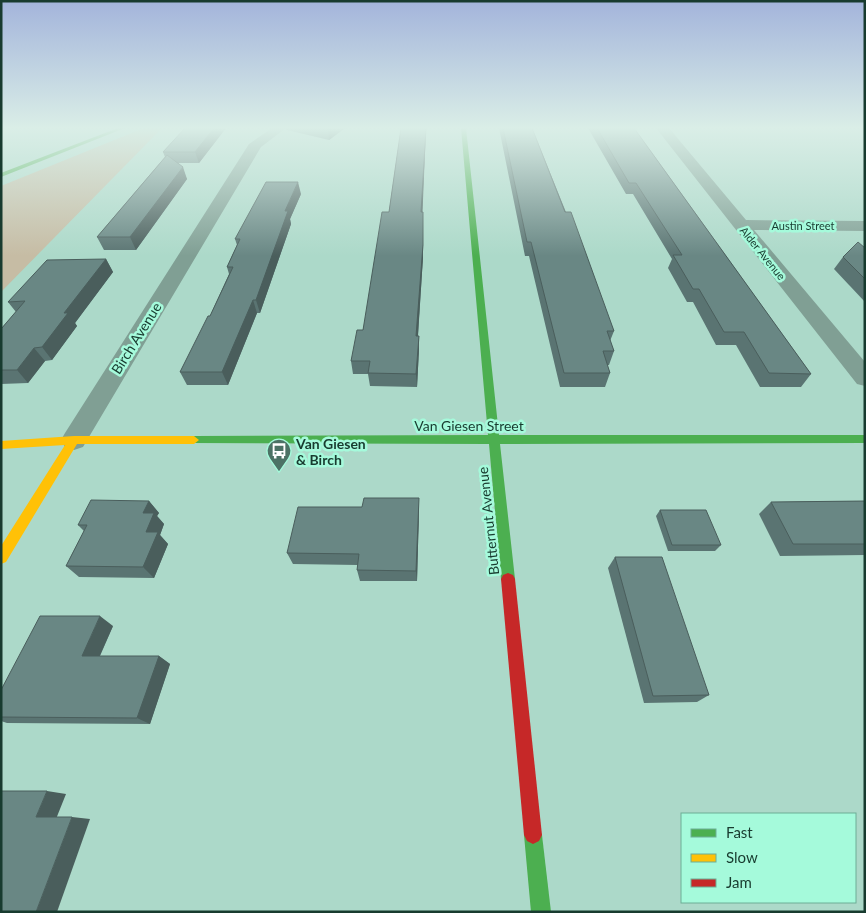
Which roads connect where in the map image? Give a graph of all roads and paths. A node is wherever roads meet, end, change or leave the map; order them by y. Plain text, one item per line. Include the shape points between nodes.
1 (240, 171) edge
2 (467, 171) edge
3 (696, 171) edge
4 (740, 225) junction
5 (865, 226) edge
6 (865, 378) edge
7 (8, 432) dead end
8 (865, 439) edge
9 (74, 440) junction
10 (495, 440) junction
11 (1, 445) edge
12 (1, 558) edge
13 (541, 912) edge

1 - 9 street, Birch Avenue
2 - 10 main road, Butternut Avenue
3 - 4 street, Alder Avenue
4 - 5 street, Austin Street
4 - 6 street, Alder Avenue
7 - 9 main road, Van Giesen Street
8 - 10 main road, Van Giesen Street
9 - 10 main road, Van Giesen Street
9 - 11 main road, Van Giesen Street
9 - 12 main road, Birch Avenue
10 - 13 main road, Butternut Avenue

